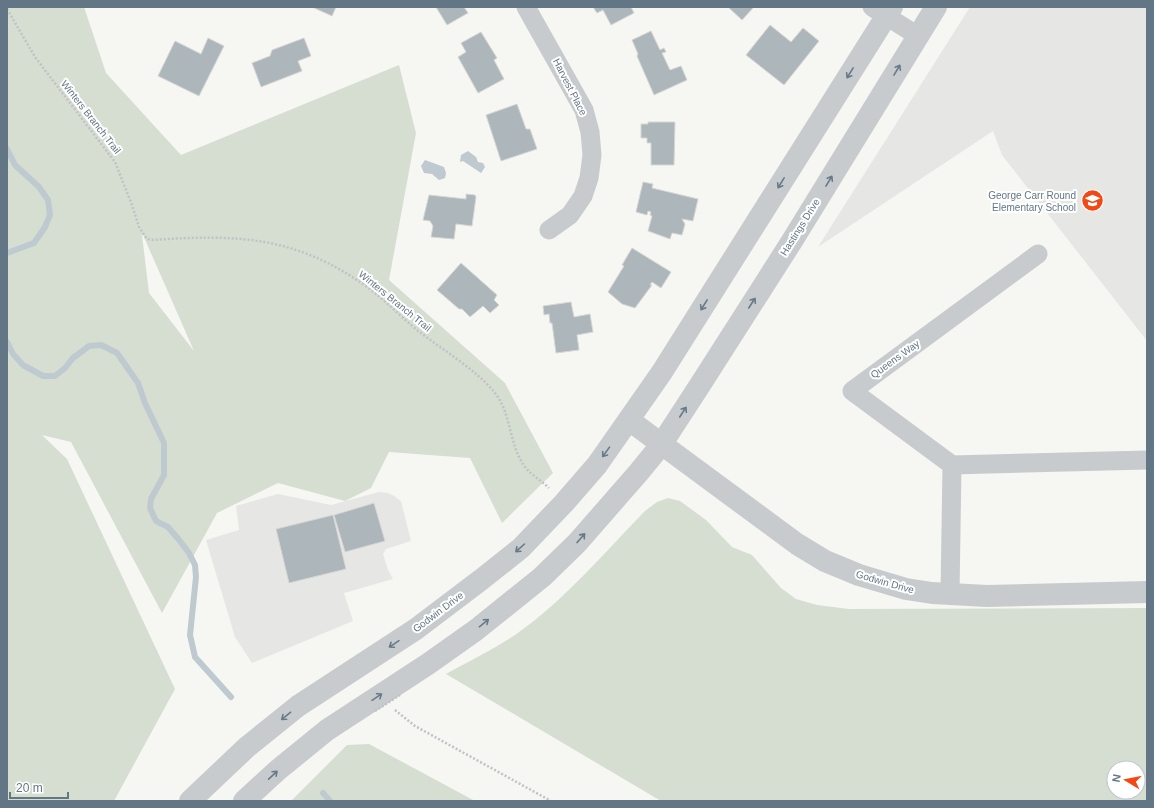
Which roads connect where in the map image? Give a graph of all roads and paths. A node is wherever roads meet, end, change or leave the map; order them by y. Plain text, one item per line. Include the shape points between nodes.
1 (526, 7) edge
2 (936, 7) edge
3 (7, 9) edge
4 (883, 10) edge
5 (918, 36) junction
6 (549, 230) dead end
7 (1038, 254) dead end
8 (630, 420) junction
9 (661, 445) junction
10 (1147, 460) edge
11 (952, 466) junction
12 (564, 503) junction
13 (1147, 592) edge
14 (950, 595) junction
15 (387, 703) junction
16 (190, 801) edge
17 (244, 801) edge
18 (551, 801) edge

1 - 6 street, Harvest Place via 584,110 590,132 592,155 584,196 570,215
2 - 5 street, Hastings Drive
3 - 12 path, Winters Branch Trail via 35,57 115,162 139,227 147,239 226,237 259,240 314,256 345,272 369,288 416,329 483,380 496,394 523,464
4 - 5 street
4 -> 8 street via 710,296
9 -> 5 street, Hastings Drive via 792,241
7 - 11 street, Queens Way via 852,391
8 - 9 street, Godwin Drive
8 -> 12 street, Godwin Drive
9 - 14 street, Godwin Drive via 797,544 825,560 859,575 906,589
15 -> 9 street via 428,664 476,630 542,577 577,543
10 - 11 street
11 - 14 street
12 -> 16 street, Godwin Drive via 521,548 394,644 298,706 248,747
13 - 14 street, Godwin Drive
17 -> 15 street via 327,730
15 - 18 path via 415,726

